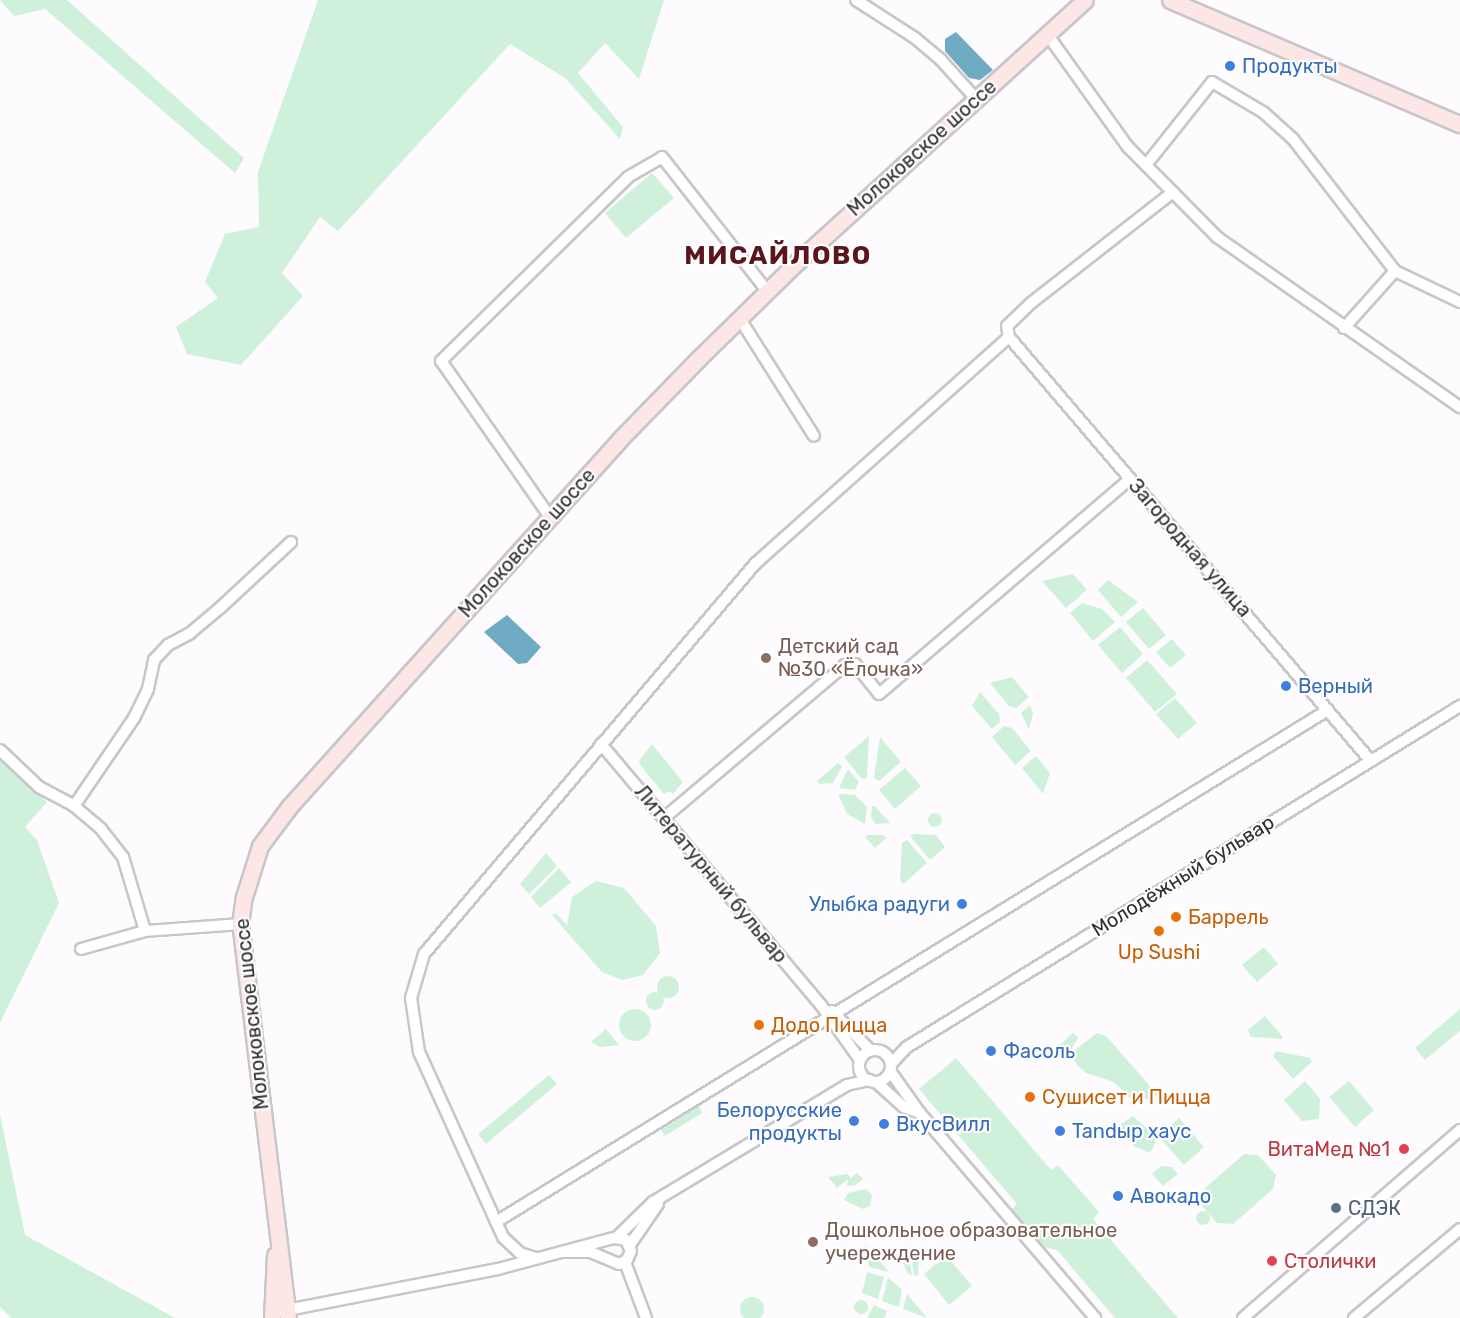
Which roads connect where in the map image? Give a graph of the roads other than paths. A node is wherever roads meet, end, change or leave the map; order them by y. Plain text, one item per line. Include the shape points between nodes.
1 (856, 0) edge
2 (1085, 0) edge
3 (1170, 0) edge
4 (1047, 34) junction
5 (976, 99) junction
6 (1460, 124) edge
7 (1146, 165) junction
8 (1173, 192) junction
9 (1395, 271) junction
10 (767, 291) junction
11 (1460, 302) edge
12 (740, 319) junction
13 (1344, 328) junction
14 (1009, 337) junction
15 (1460, 407) edge
16 (814, 436) dead end
17 (1130, 479) junction
18 (550, 517) junction
19 (291, 542) dead end
20 (1460, 706) edge
21 (1328, 710) junction
22 (601, 744) junction
23 (0, 750) edge
24 (1370, 760) junction
25 (74, 806) junction
26 (664, 818) junction
27 (240, 924) junction
28 (145, 931) junction
29 (81, 949) dead end
30 (833, 1017) junction
31 (906, 1047) junction
32 (870, 1050) junction
33 (884, 1052) junction
34 (860, 1063) junction
35 (890, 1068) junction
36 (873, 1081) junction
37 (847, 1084) junction
38 (920, 1113) junction
39 (1460, 1130) edge
40 (669, 1193) junction
41 (274, 1216) junction
42 (496, 1222) junction
43 (1460, 1229) edge
44 (614, 1238) junction
45 (630, 1245) junction
46 (561, 1252) junction
47 (606, 1257) junction
48 (536, 1258) junction
49 (625, 1262) junction
50 (289, 1314) edge
51 (273, 1316) edge
52 (646, 1318) edge
53 (1095, 1318) edge
54 (1242, 1318) edge
55 (1354, 1318) edge

1 - 5 street via 915,38
2 - 4 main road, Молоковское шоссе
3 - 6 main road
4 - 5 main road, Молоковское шоссе
4 - 7 street via 1128,147
5 - 10 main road, Молоковское шоссе
7 - 8 street
7 - 9 street via 1212,82 1263,112 1293,139
8 - 13 street via 1217,237
8 - 14 street via 1030,303 1007,326
9 - 11 street
9 - 13 street
10 - 12 main road, Молоковское шоссе
10 - 18 street via 662,157 628,177 441,361
12 - 16 street
12 - 18 main road, Молоковское шоссе via 620,439
13 - 15 street
14 - 17 street, Загородная улица
14 - 22 street via 755,564
17 - 21 street, Загородная улица
17 - 26 street via 879,694 855,664 845,665
18 - 27 main road, Молоковское шоссе via 289,807 260,846
19 - 25 street via 220,608 189,634 168,645 154,660 148,689 134,718
20 - 24 street, Молодёжный бульвар
21 - 24 street, Загородная улица
21 - 30 street
22 - 26 street, Литературный бульвар
22 - 42 street via 431,942 415,977 411,1014 419,1052
23 - 25 street via 39,787
24 - 31 street, Молодёжный бульвар
25 - 28 street via 101,829 123,857
26 - 30 street, Литературный бульвар
27 - 28 street
27 - 41 main road, Молоковское шоссе
28 - 29 street
30 - 32 street, Литературный бульвар
30 - 34 street, Литературный бульвар
30 - 42 street
31 - 33 street, Молодёжный бульвар
31 - 35 street, Молодёжный бульвар
32 - 33 street
32 - 34 street
33 - 35 street
34 - 36 street, Литературный бульвар
34 - 37 street
35 - 36 street, Молодёжный бульвар
35 - 38 street
36 - 37 street
36 - 38 street via 904,1107
37 - 40 street
38 - 53 street
39 - 54 street
40 - 44 street via 642,1210
40 - 45 street via 643,1221
41 - 50 main road, Молоковское шоссе
41 - 51 main road, Молоковское шоссе
42 - 48 street via 509,1246
43 - 55 street
44 - 45 street
44 - 46 street
44 - 47 street via 605,1246
45 - 49 street
46 - 47 street via 591,1252
46 - 48 street
47 - 49 street via 613,1263
48 - 50 street
49 - 52 street
50 - 51 street

